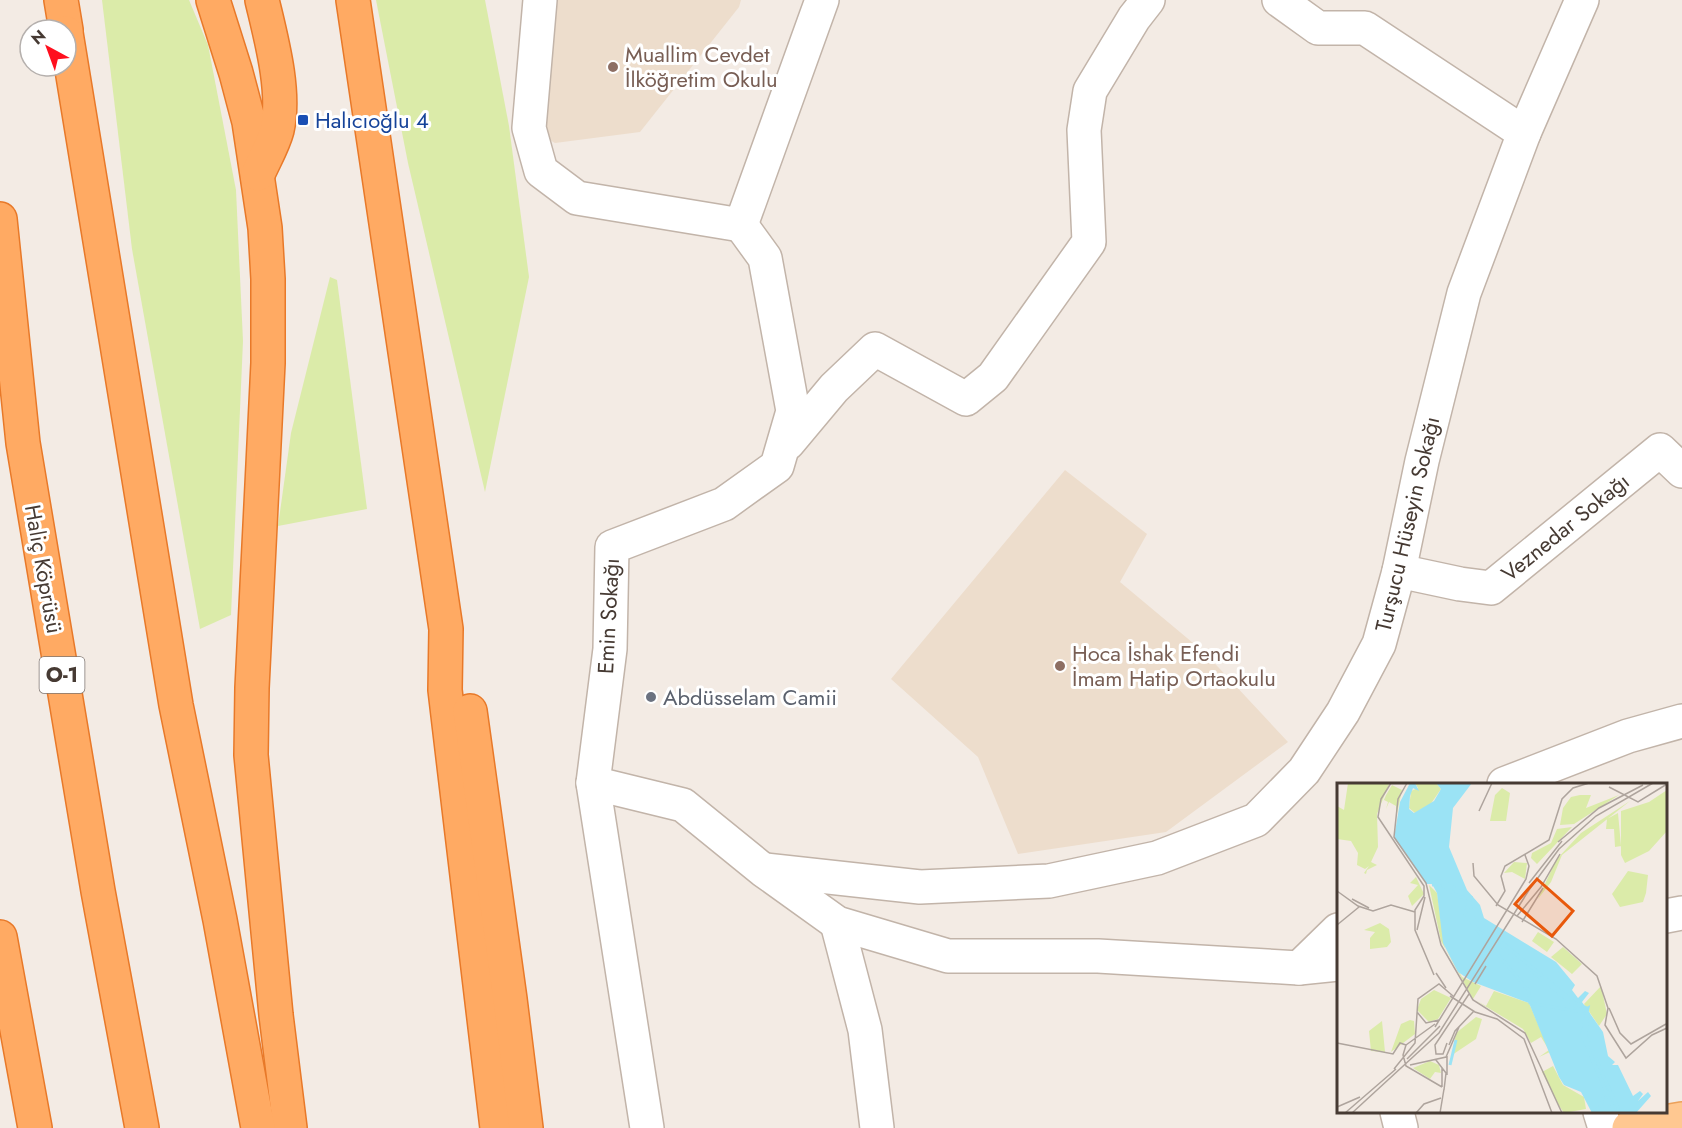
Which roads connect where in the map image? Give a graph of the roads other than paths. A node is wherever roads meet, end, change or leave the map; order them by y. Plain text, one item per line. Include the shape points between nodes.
1 (61, 0) edge
2 (213, 0) edge
3 (262, 0) edge
4 (353, 0) edge
5 (540, 0) edge
6 (822, 0) edge
7 (1148, 0) edge
8 (1279, 0) edge
9 (1582, 0) edge
10 (64, 18) edge
11 (73, 78) edge
12 (1524, 134) junction
13 (258, 174) junction
14 (0, 219) edge
15 (741, 225) junction
16 (780, 453) junction
17 (1682, 471) edge
18 (1399, 571) junction
19 (446, 629) junction
20 (1682, 721) edge
21 (593, 783) junction
22 (1507, 783) edge
23 (763, 870) junction
24 (1682, 913) edge
25 (1667, 916) edge
26 (837, 923) junction
27 (1337, 931) edge
28 (0, 937) edge
29 (1337, 964) edge
30 (1299, 968) junction
31 (1397, 1113) edge
32 (1600, 1113) edge
33 (1682, 1119) edge
34 (35, 1128) edge
35 (142, 1128) edge
36 (258, 1128) edge
37 (290, 1128) edge
38 (497, 1128) edge
39 (526, 1128) edge
40 (647, 1128) edge
41 (877, 1128) edge
42 (1401, 1128) edge
43 (1605, 1128) edge
44 (1629, 1128) edge

1 - 10 highway
2 - 13 highway via 247,113
3 - 13 highway via 275,54 279,94 277,130
4 - 19 highway
5 - 15 street via 529,128 541,171 577,198
6 - 15 street
7 - 16 street via 1090,91 1084,130 1089,242 993,377 966,399 875,349 834,388
8 - 12 street via 1318,28 1365,28
9 - 12 street, Turşucu Hüseyin Sokağı
11 - 36 highway via 176,705
12 - 18 street, Turşucu Hüseyin Sokağı via 1464,293
13 - 37 highway via 268,279 268,363 251,755
14 - 35 highway, Haliç Köprüsü / O-1 via 23,443
15 - 16 street, Emin Sokağı via 765,258 793,411
16 - 21 street, Emin Sokağı via 777,466 724,504 612,547 610,649
17 - 18 street, Veznedar Sokağı via 1660,450 1491,588
18 - 23 street, Turşucu Hüseyin Sokağı via 1379,644 1343,712 1304,771 1256,820 1157,858 1049,881 920,887
19 - 38 highway via 446,690
19 - 39 highway via 466,682
20 - 22 street via 1628,736
21 - 23 street via 683,805
21 - 40 street
23 - 26 street
24 - 25 street
26 - 30 street via 948,956 1098,956
26 - 41 street via 865,1030
27 - 30 street
28 - 34 highway
29 - 30 street
31 - 42 street
32 - 43 street
33 - 44 main road

